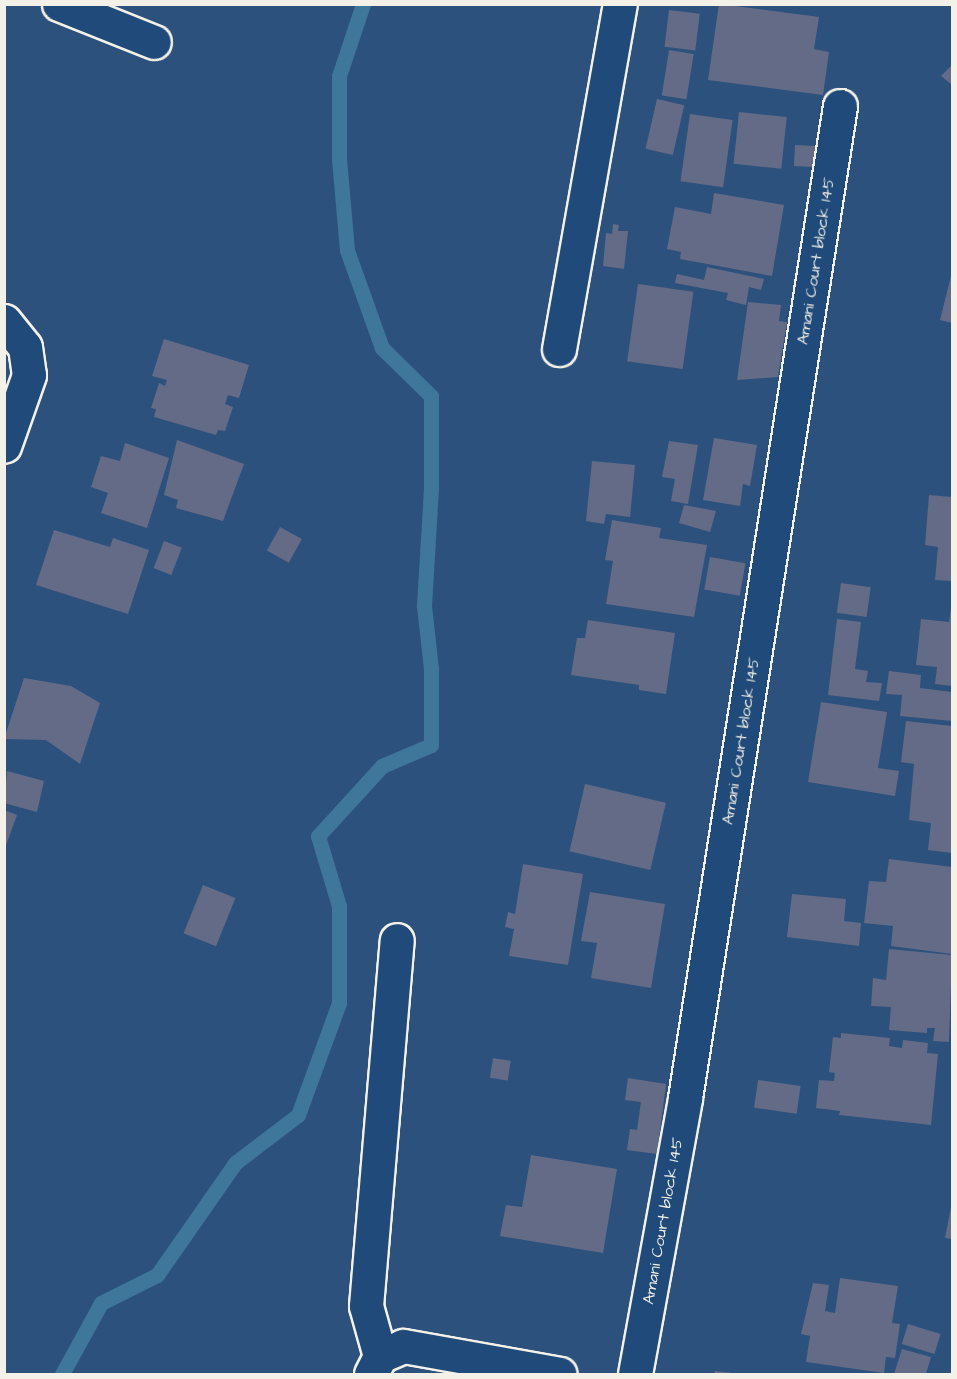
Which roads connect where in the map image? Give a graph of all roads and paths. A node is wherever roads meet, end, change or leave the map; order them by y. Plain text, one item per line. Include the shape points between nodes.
1 (58, 4) edge
2 (620, 4) edge
3 (154, 42) dead end
4 (840, 106) dead end
5 (4, 321) edge
6 (559, 349) dead end
7 (4, 446) edge
8 (397, 940) dead end
9 (376, 1365) edge
10 (560, 1374) edge
11 (635, 1374) edge

1 - 3 street
2 - 6 street
4 - 11 street, Amani Court block 145 via 687,1086
5 - 7 street via 25,347 29,375
8 - 9 street via 366,1306
9 - 10 street via 403,1346

